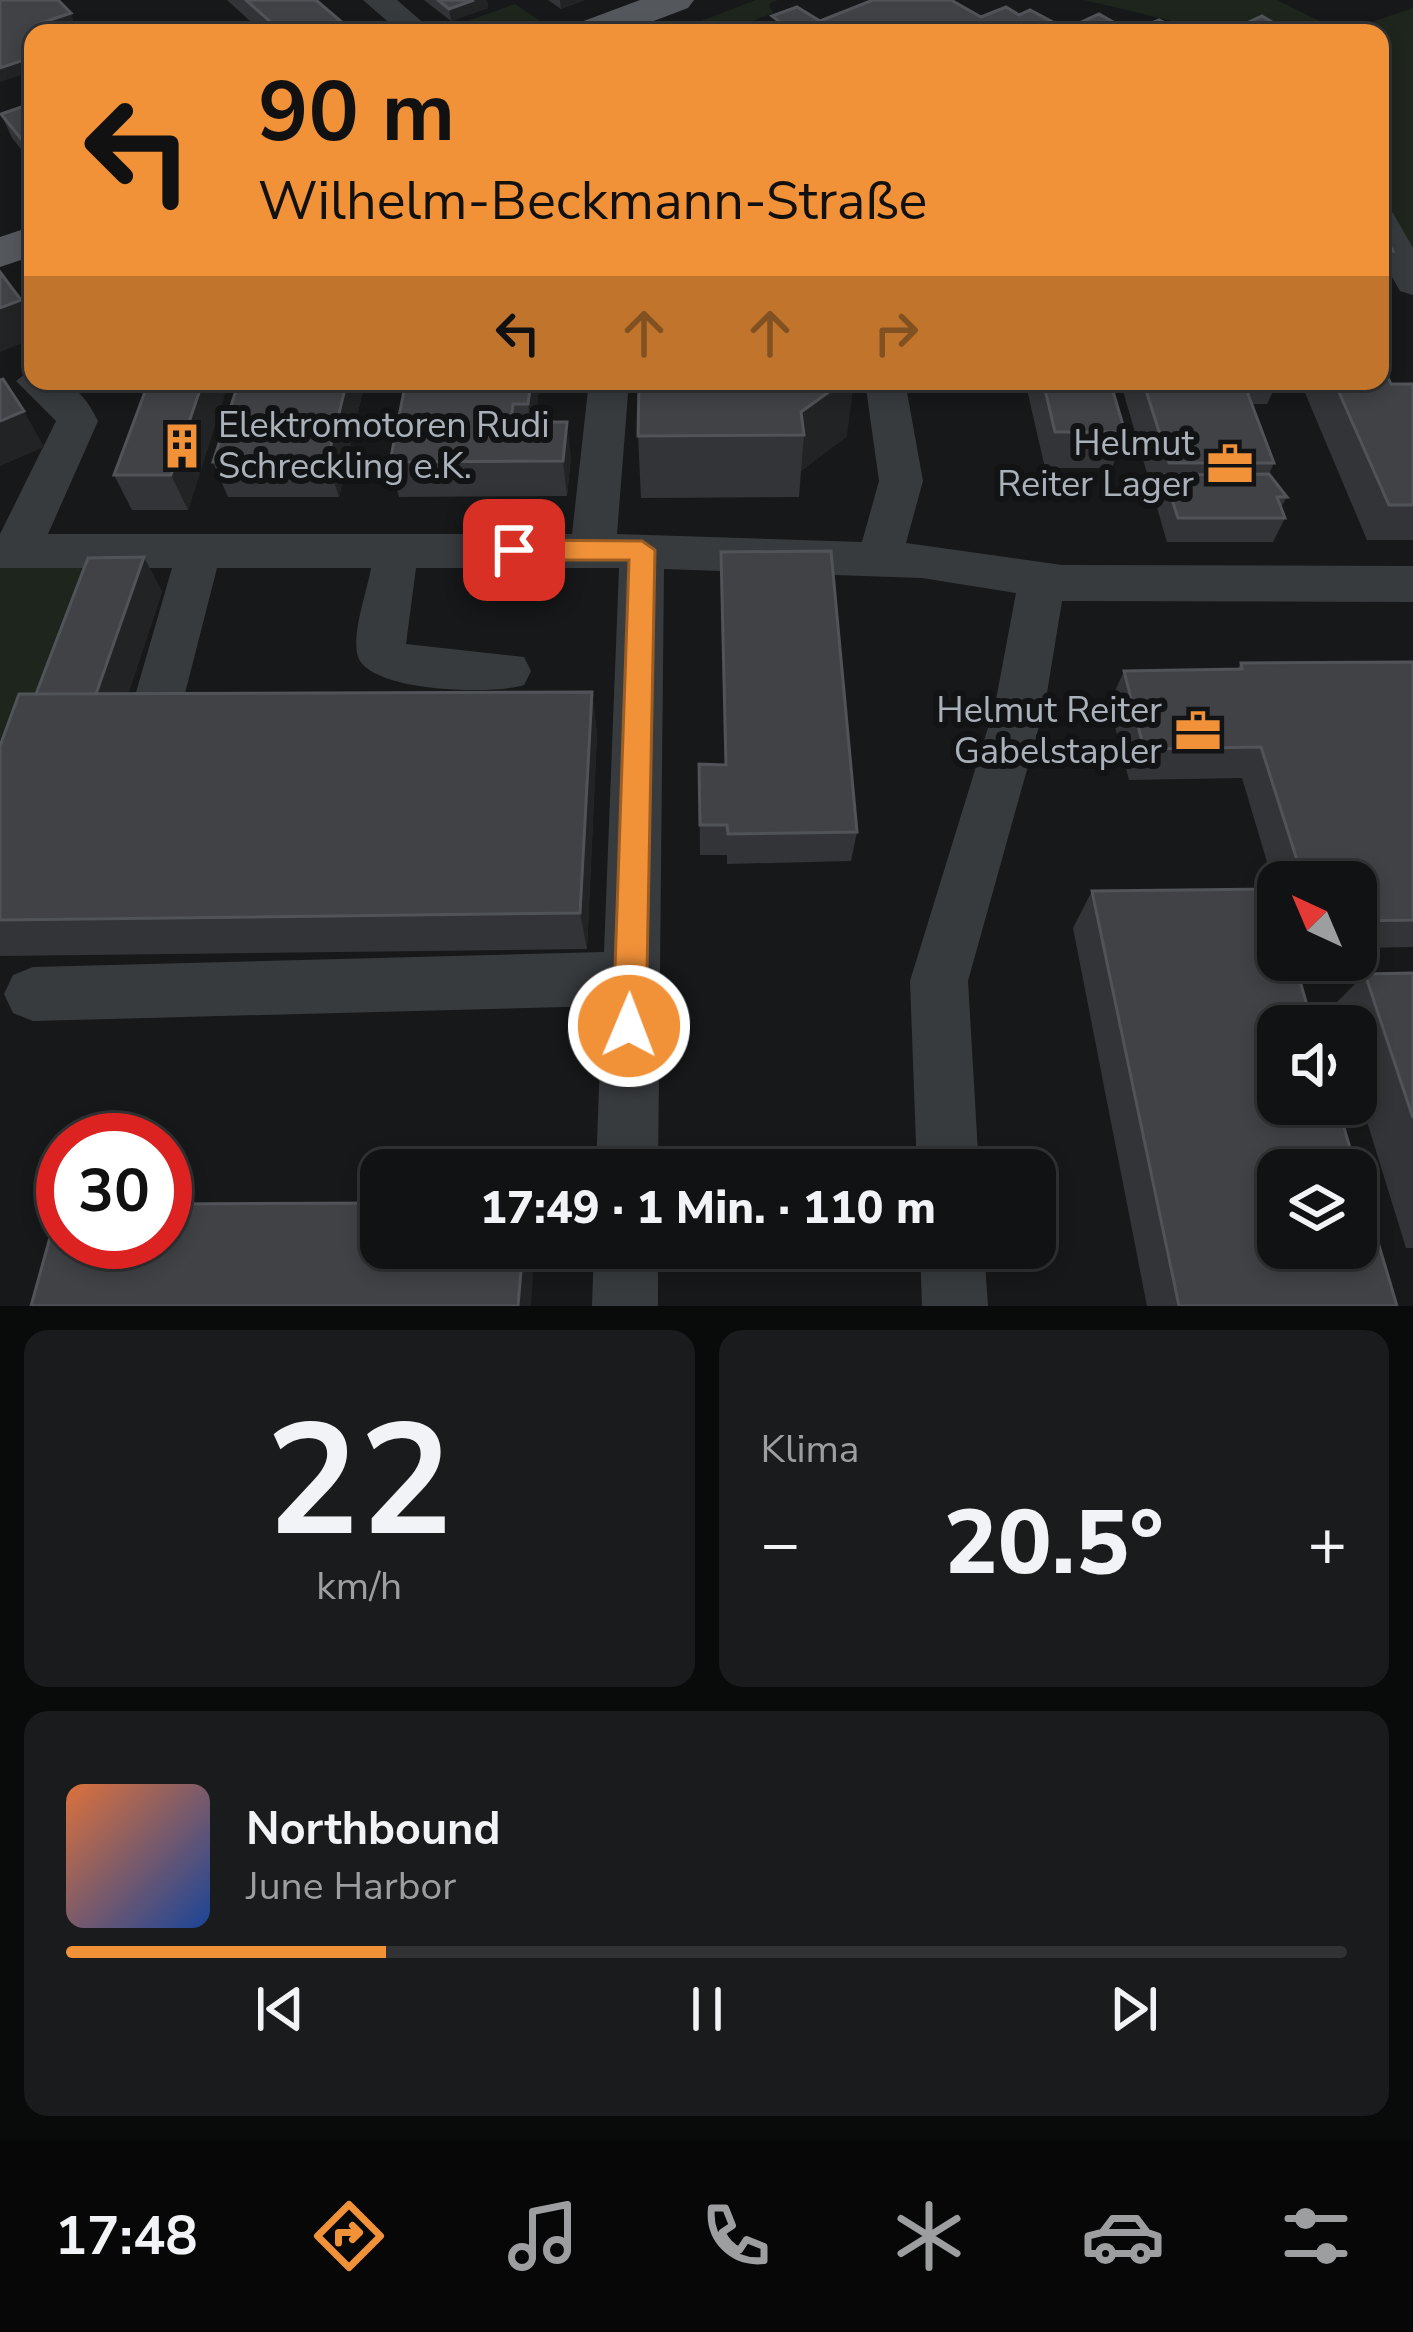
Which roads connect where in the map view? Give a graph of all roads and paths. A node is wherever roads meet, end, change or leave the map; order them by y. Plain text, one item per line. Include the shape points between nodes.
1 (348, 0) edge
2 (378, 0) edge
3 (675, 0) edge
4 (378, 24) edge
5 (409, 24) edge
6 (610, 24) edge
7 (1389, 238) edge
8 (1413, 283) edge
9 (49, 390) edge
10 (609, 390) edge
11 (886, 390) edge
12 (854, 411) dead end
13 (894, 443) junction
14 (396, 550) junction
15 (618, 550) junction
16 (199, 551) junction
17 (9, 552) edge
18 (879, 560) junction
19 (1042, 580) junction
20 (1413, 584) edge
21 (507, 671) dead end
22 (155, 712) edge
23 (630, 978) junction
24 (33, 994) dead end
25 (627, 1149) edge
26 (947, 1149) edge
27 (626, 1269) edge
28 (953, 1269) edge
29 (625, 1306) edge
30 (955, 1306) edge

1 - 4 street
2 - 5 street
3 - 6 main road
7 - 8 street
9 - 17 street via 76,421
10 - 15 street
11 - 13 street
12 - 13 street
13 - 18 street via 901,481
14 - 15 street
14 - 16 street
14 - 21 street via 381,653 407,666
15 - 18 street
15 - 23 street
16 - 17 street
16 - 22 street
18 - 19 street
19 - 20 street
19 - 26 street via 1021,705 939,981
23 - 24 street
23 - 25 street
27 - 29 street
28 - 30 street

